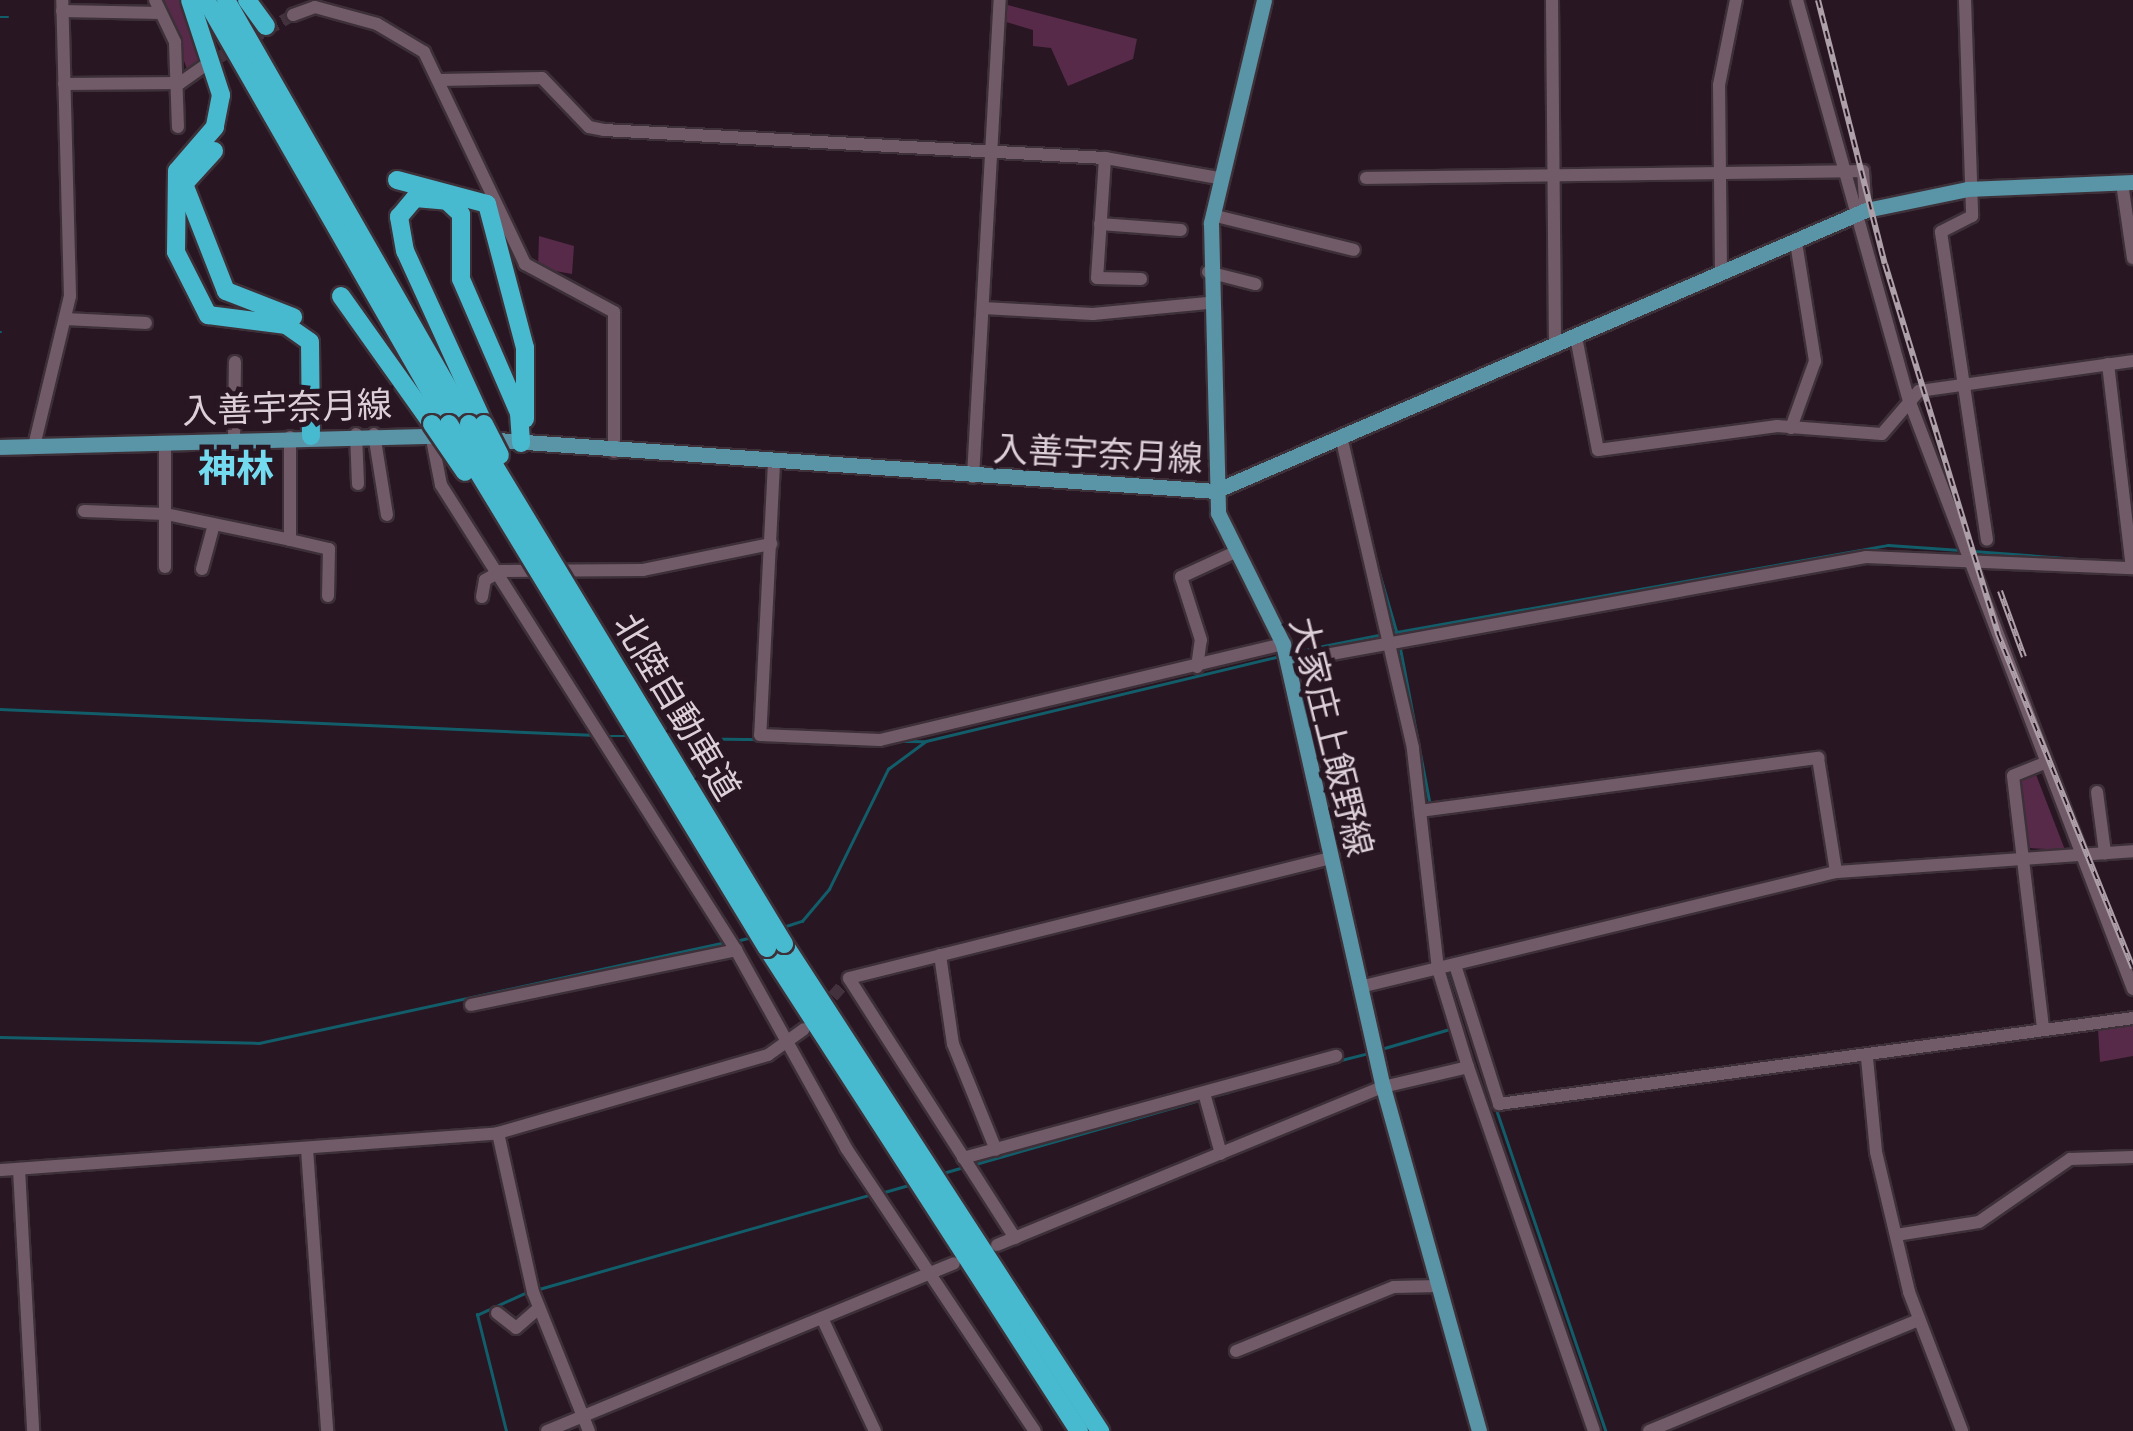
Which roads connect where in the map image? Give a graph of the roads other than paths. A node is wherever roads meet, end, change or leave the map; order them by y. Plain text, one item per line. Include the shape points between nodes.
1 (190, 0) edge
2 (206, 0) edge
3 (226, 0) edge
4 (247, 0) edge
5 (1000, 0) edge
6 (1264, 0) edge
7 (1552, 0) edge
8 (1736, 0) edge
9 (1796, 0) edge
10 (1965, 0) edge
11 (316, 3) edge
12 (62, 5) edge
13 (158, 6) edge
14 (293, 15) tunnel mouth
15 (266, 26) dead end
16 (202, 67) tunnel mouth
17 (440, 80) junction
18 (180, 82) junction
19 (64, 84) junction
20 (178, 127) dead end
21 (992, 150) junction
22 (1104, 158) junction
23 (217, 159) dead end
24 (397, 171) dead end
25 (1721, 172) junction
26 (1843, 172) junction
27 (1552, 173) junction
28 (1218, 178) junction
29 (1366, 178) dead end
30 (2128, 182) edge
31 (1967, 189) junction
32 (1860, 214) junction
33 (1212, 215) junction
34 (1100, 224) junction
35 (1181, 230) dead end
36 (1796, 242) junction
37 (1354, 250) dead end
38 (2133, 258) edge
39 (1208, 272) junction
40 (1721, 273) junction
41 (1141, 279) dead end
42 (1255, 284) dead end
43 (341, 296) dead end
44 (1207, 303) junction
45 (983, 308) junction
46 (66, 319) junction
47 (146, 323) dead end
48 (1576, 337) junction
49 (1555, 347) junction
50 (2133, 361) edge
51 (235, 362) dead end
52 (2108, 364) junction
53 (1960, 385) junction
54 (1908, 400) junction
55 (476, 424) junction
56 (437, 427) junction
57 (1791, 428) junction
58 (356, 434) junction
59 (374, 434) junction
60 (310, 436) junction
61 (290, 437) junction
62 (234, 440) junction
63 (1342, 440) junction
64 (165, 442) junction
65 (521, 443) junction
66 (34, 446) junction
67 (0, 447) edge
68 (614, 452) junction
69 (774, 464) junction
70 (974, 477) junction
71 (358, 484) dead end
72 (1215, 491) junction
73 (84, 511) dead end
74 (166, 514) junction
75 (387, 515) dead end
76 (213, 528) junction
77 (290, 540) junction
78 (1987, 540) dead end
79 (771, 544) junction
80 (1233, 553) junction
81 (1963, 557) junction
82 (164, 567) dead end
83 (2132, 568) edge
84 (202, 569) dead end
85 (502, 571) junction
86 (328, 596) dead end
87 (482, 596) dead end
88 (1282, 644) junction
89 (1386, 644) junction
90 (1288, 662) junction
91 (1197, 666) junction
92 (2042, 764) junction
93 (2097, 792) dead end
94 (1420, 811) junction
95 (2133, 851) edge
96 (2105, 853) junction
97 (2078, 855) junction
98 (1332, 858) junction
99 (2025, 858) junction
100 (1836, 872) junction
101 (776, 946) junction
102 (736, 950) junction
103 (940, 955) junction
104 (1454, 965) junction
105 (1438, 968) junction
106 (1360, 987) junction
107 (2133, 990) edge
108 (471, 1005) dead end
109 (2133, 1018) edge
110 (2043, 1026) junction
111 (804, 1029) dead end
112 (788, 1046) junction
113 (1336, 1056) dead end
114 (1867, 1058) junction
115 (1468, 1067) junction
116 (1383, 1088) junction
117 (1204, 1093) junction
118 (498, 1133) junction
119 (307, 1149) junction
120 (996, 1150) junction
121 (1220, 1154) junction
122 (2133, 1156) edge
123 (963, 1158) junction
124 (19, 1169) junction
125 (0, 1170) edge
126 (1896, 1235) junction
127 (1015, 1238) junction
128 (997, 1245) dead end
129 (954, 1263) dead end
130 (929, 1272) junction
131 (1438, 1286) junction
132 (539, 1308) junction
133 (498, 1313) dead end
134 (822, 1318) junction
135 (1916, 1321) junction
136 (1236, 1351) dead end
137 (582, 1416) junction
138 (33, 1431) edge
139 (326, 1431) edge
140 (547, 1431) edge
141 (589, 1431) edge
142 (876, 1431) edge
143 (1035, 1431) edge
144 (1079, 1431) edge
145 (1100, 1431) edge
146 (1479, 1431) edge
147 (1594, 1431) edge
148 (1649, 1431) edge
149 (1962, 1431) edge

1 - 60 highway via 218,72 220,105 215,126 178,171 176,252 208,315 286,325 310,342
2 - 56 highway, 北陸自動車道
3 - 55 highway, 北陸自動車道
4 - 15 highway
5 - 21 street
6 - 28 main road, 大家庄上飯野線
7 - 27 street
8 - 25 street via 1719,85
9 - 26 street
10 - 31 street
11 - 14 street
11 - 17 street via 412,40
12 - 13 street
12 - 19 street
13 - 18 street
16 - 18 street
17 - 21 street via 542,78 589,127 604,130
17 - 68 street via 525,264 614,312
18 - 19 street
18 - 20 street
19 - 46 street
21 - 22 street
21 - 45 street
22 - 28 street
22 - 34 street
23 - 60 highway via 196,162 186,192 226,291 314,333
24 - 65 highway via 417,184 478,197 493,216 526,348
25 - 26 street
25 - 27 street
25 - 40 street
26 - 32 street
27 - 29 street
27 - 49 street
28 - 33 main road, 大家庄上飯野線
30 - 31 main road, 入善宇奈月線
30 - 38 street
31 - 32 main road, 入善宇奈月線
31 - 53 street via 1968,224 1942,232
32 - 36 main road, 入善宇奈月線
32 - 54 street
33 - 37 street
33 - 39 main road, 大家庄上飯野線
34 - 35 street
34 - 41 street via 1097,278
36 - 40 main road, 入善宇奈月線
36 - 57 street via 1815,361
39 - 42 street
39 - 44 main road, 大家庄上飯野線
40 - 48 main road, 入善宇奈月線
43 - 56 highway
44 - 45 street via 1093,314
44 - 72 main road, 大家庄上飯野線
45 - 70 street
46 - 47 street
46 - 66 street
48 - 49 main road, 入善宇奈月線
48 - 57 street via 1598,450
49 - 63 main road, 入善宇奈月線
50 - 52 street
51 - 62 street
52 - 53 street
52 - 83 street
53 - 54 street
53 - 78 street
54 - 57 street via 1882,434
54 - 81 street
55 - 65 highway via 405,251 399,217 415,198 448,201 461,214 461,279 519,414
55 - 101 highway, 北陸自動車道, bridge
56 - 59 main road, 入善宇奈月線
56 - 65 main road, 入善宇奈月線
56 - 85 street via 442,485
56 - 101 highway, 北陸自動車道, bridge
58 - 59 main road, 入善宇奈月線
58 - 60 main road, 入善宇奈月線
58 - 71 street
59 - 75 street
60 - 61 main road, 入善宇奈月線
61 - 62 main road, 入善宇奈月線
61 - 77 street
62 - 64 main road, 入善宇奈月線
63 - 72 main road, 入善宇奈月線
63 - 89 street
64 - 66 main road, 入善宇奈月線
64 - 74 street
65 - 68 main road, 入善宇奈月線
66 - 67 main road, 入善宇奈月線
68 - 69 main road, 入善宇奈月線
69 - 70 main road, 入善宇奈月線
69 - 79 street
70 - 72 main road, 入善宇奈月線
72 - 80 main road, 大家庄上飯野線
73 - 74 street
74 - 76 street
74 - 82 street
76 - 77 street
76 - 84 street
77 - 86 street via 329,549
79 - 85 street via 643,570
79 - 91 street via 760,735 880,740
80 - 88 main road, 大家庄上飯野線
80 - 91 street via 1181,578 1201,640
81 - 83 street
81 - 89 street via 1866,556
81 - 92 street
85 - 87 street via 485,580
85 - 102 street
88 - 90 main road, 大家庄上飯野線
88 - 91 street
89 - 90 street
89 - 94 street
90 - 98 main road, 大家庄上飯野線
92 - 97 street
92 - 99 street via 2013,776
93 - 96 street
94 - 100 street via 1818,758
94 - 105 street
95 - 96 street
96 - 97 street
97 - 99 street
97 - 107 street
98 - 103 street
98 - 106 main road, 大家庄上飯野線
99 - 100 street
99 - 110 street
100 - 104 street
101 - 144 highway, 北陸自動車道
101 - 145 highway, 北陸自動車道
102 - 108 street
102 - 112 street
103 - 120 street via 954,1044
103 - 123 street via 848,978
104 - 105 street
104 - 114 street via 1500,1104
105 - 106 street
105 - 115 street
106 - 116 main road, 大家庄上飯野線
109 - 110 street
110 - 114 street
111 - 112 street
112 - 118 street
112 - 130 street
113 - 117 street
114 - 126 street
115 - 116 street
115 - 147 street
116 - 121 street
116 - 131 main road, 大家庄上飯野線
117 - 120 street
117 - 121 street
118 - 119 street
118 - 132 street
119 - 124 street
119 - 139 street
120 - 123 street
121 - 127 street
122 - 126 street via 2070,1159 1979,1222
123 - 127 street
124 - 125 street
124 - 138 street
126 - 135 street
127 - 128 street
129 - 130 street
130 - 134 street
130 - 143 street
131 - 136 street via 1394,1286
131 - 146 main road, 大家庄上飯野線
132 - 133 street via 516,1328
132 - 137 street
134 - 137 street
134 - 142 street
135 - 148 street
135 - 149 street
137 - 140 street
137 - 141 street

